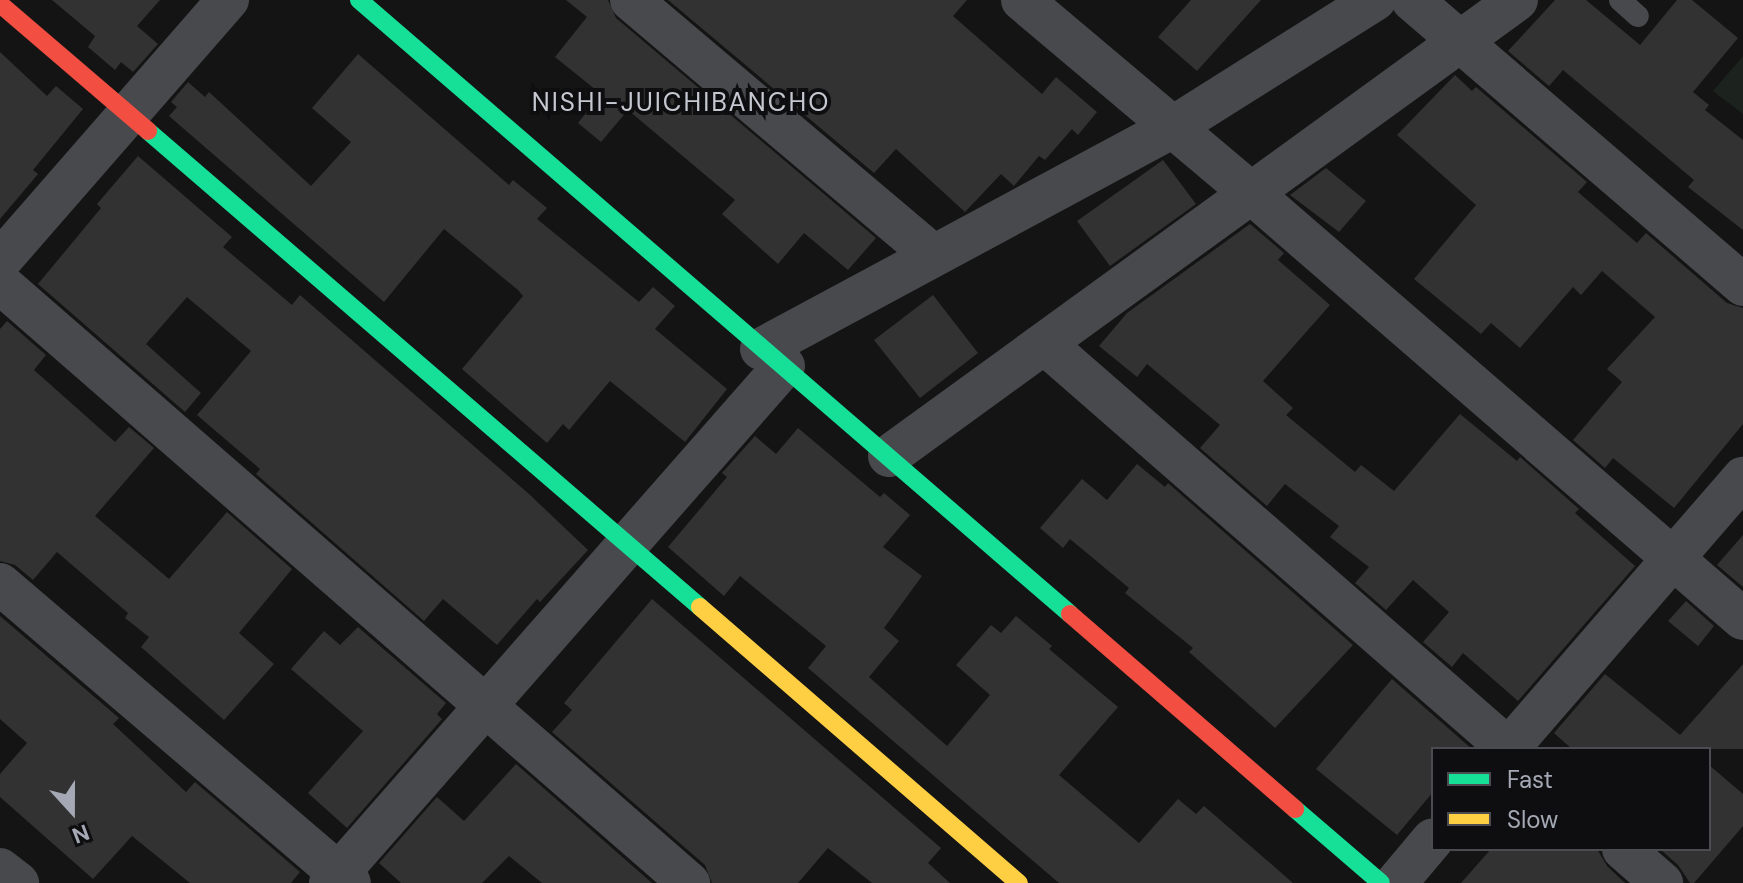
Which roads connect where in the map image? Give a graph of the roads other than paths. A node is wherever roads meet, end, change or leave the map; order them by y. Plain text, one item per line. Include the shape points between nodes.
1 (228, 0) edge
2 (359, 0) edge
3 (631, 0) edge
4 (1022, 0) edge
5 (1375, 0) edge
6 (1412, 0) edge
7 (1517, 0) edge
8 (1620, 0) edge
9 (0, 4) edge
10 (1638, 16) dead end
11 (1459, 43) junction
12 (128, 114) junction
13 (1173, 127) junction
14 (1250, 192) junction
15 (932, 254) junction
16 (0, 261) edge
17 (0, 283) edge
18 (1743, 285) edge
19 (1046, 345) junction
20 (772, 357) junction
21 (889, 456) junction
22 (1743, 478) edge
23 (624, 546) junction
24 (1673, 559) junction
25 (0, 584) edge
26 (1743, 619) edge
27 (489, 705) junction
28 (1506, 747) edge
29 (1510, 747) edge
30 (1431, 841) edge
31 (1625, 851) edge
32 (0, 869) edge
33 (340, 879) edge
34 (18, 883) edge
35 (689, 883) edge
36 (1019, 883) edge
37 (1381, 883) edge
38 (1396, 883) edge
39 (1662, 883) edge

1 - 12 street
2 - 20 street
3 - 15 street
4 - 13 street
5 - 13 street
6 - 11 street
7 - 11 street
8 - 10 lane
9 - 12 street
11 - 14 street
11 - 18 street
12 - 16 street
12 - 23 street
13 - 14 street
13 - 15 street
14 - 19 street
14 - 24 street
15 - 20 street
17 - 27 street
19 - 21 street
19 - 28 street
20 - 21 street
20 - 23 street
21 - 37 street
22 - 24 street
23 - 27 street
23 - 36 street
24 - 26 street
24 - 29 street
25 - 33 street
27 - 33 street
27 - 35 street
30 - 38 street
31 - 39 street
32 - 34 street

